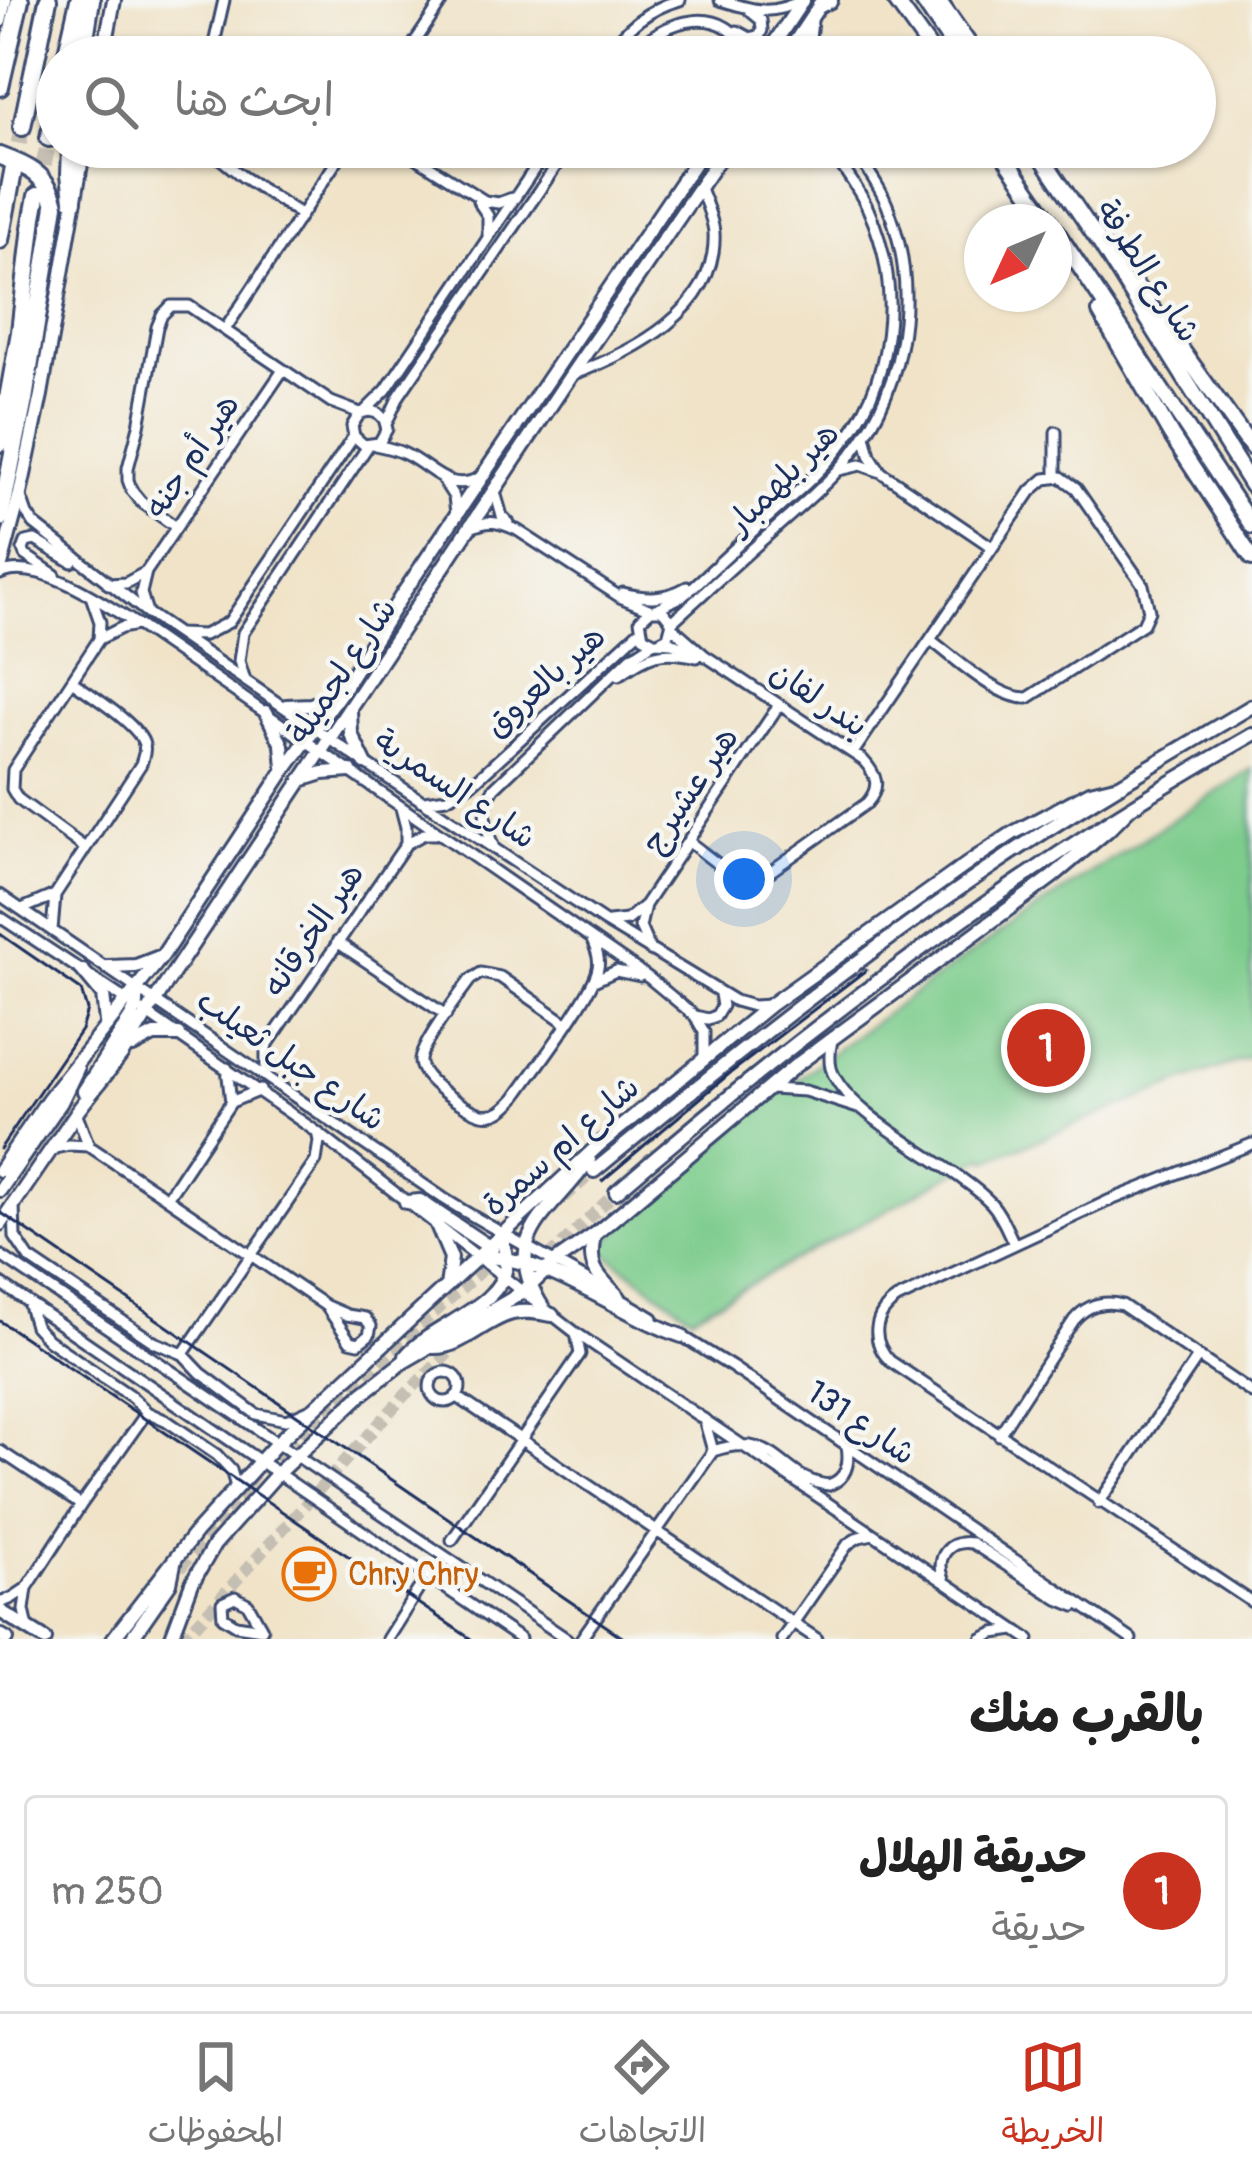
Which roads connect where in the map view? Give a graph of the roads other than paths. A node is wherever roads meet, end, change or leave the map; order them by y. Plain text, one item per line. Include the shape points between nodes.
1 (4, 0) edge
2 (20, 0) edge
3 (48, 0) edge
4 (79, 0) edge
5 (91, 0) edge
6 (114, 0) edge
7 (224, 0) edge
8 (443, 0) edge
9 (680, 0) edge
10 (720, 0) edge
11 (803, 0) edge
12 (880, 0) edge
13 (895, 0) edge
14 (922, 0) edge
15 (941, 0) edge
16 (822, 5) edge
17 (748, 10) junction
18 (0, 21) edge
19 (733, 28) junction
20 (41, 36) edge
21 (71, 36) edge
22 (85, 36) edge
23 (107, 36) edge
24 (216, 36) edge
25 (419, 36) edge
26 (621, 36) edge
27 (651, 36) edge
28 (739, 36) edge
29 (747, 36) edge
30 (757, 36) edge
31 (779, 36) edge
32 (800, 36) edge
33 (814, 36) edge
34 (921, 36) joint
35 (947, 36) edge
36 (964, 36) edge
37 (36, 59) edge
38 (0, 87) edge
39 (22, 127) tunnel mouth
40 (6, 162) edge
41 (70, 168) edge
42 (80, 168) edge
43 (232, 168) edge
44 (332, 168) edge
45 (431, 168) edge
46 (536, 168) edge
47 (555, 168) edge
48 (691, 168) edge
49 (713, 168) edge
50 (842, 168) edge
51 (864, 168) edge
52 (1013, 168) edge
53 (1045, 168) edge
54 (1048, 168) edge
55 (1053, 175) junction
56 (0, 181) edge
57 (700, 188) junction
58 (470, 194) junction
59 (519, 195) junction
60 (37, 196) tunnel mouth
61 (73, 200) junction
62 (1037, 204) edge
63 (300, 214) junction
64 (33, 217) junction
65 (0, 240) edge
66 (488, 240) junction
67 (1100, 243) junction
68 (1072, 254) edge
69 (1076, 260) junction
70 (226, 328) junction
71 (283, 370) junction
72 (571, 375) junction
73 (0, 382) edge
74 (331, 402) junction
75 (362, 412) junction
76 (386, 426) junction
77 (1056, 431) dead end
78 (353, 434) junction
79 (865, 435) junction
80 (0, 443) edge
81 (371, 445) junction
82 (1252, 448) edge
83 (407, 455) junction
84 (839, 470) junction
85 (488, 471) junction
86 (881, 472) junction
87 (1056, 476) junction
88 (443, 480) junction
89 (1252, 486) edge
90 (495, 492) junction
91 (20, 494) junction
92 (457, 516) junction
93 (0, 518) edge
94 (1252, 526) edge
95 (176, 527) junction
96 (471, 528) junction
97 (517, 530) junction
98 (992, 547) junction
99 (1252, 558) edge
100 (711, 570) junction
101 (0, 572) edge
102 (146, 572) junction
103 (107, 584) junction
104 (600, 584) junction
105 (91, 596) junction
106 (620, 597) junction
107 (654, 609) junction
108 (150, 615) junction
109 (672, 624) junction
110 (138, 625) junction
111 (639, 628) junction
112 (177, 634) junction
113 (99, 639) junction
114 (932, 641) junction
115 (656, 642) junction
116 (704, 655) junction
117 (721, 665) junction
118 (608, 679) junction
119 (245, 680) junction
120 (72, 681) junction
121 (341, 692) junction
122 (779, 705) junction
123 (286, 706) junction
124 (1252, 706) edge
125 (350, 708) junction
126 (266, 712) junction
127 (315, 727) junction
128 (1252, 735) edge
129 (329, 737) junction
130 (304, 740) junction
131 (320, 751) junction
132 (854, 754) junction
133 (365, 763) junction
134 (284, 771) junction
135 (350, 771) junction
136 (300, 781) junction
137 (1119, 785) junction
138 (424, 801) junction
139 (1131, 807) junction
140 (400, 808) junction
141 (440, 835) junction
142 (689, 842) junction
143 (406, 844) junction
144 (85, 848) junction
145 (494, 848) junction
146 (0, 895) edge
147 (55, 895) junction
148 (645, 905) junction
149 (22, 909) junction
150 (0, 917) edge
151 (605, 922) junction
152 (52, 930) junction
153 (591, 938) junction
154 (337, 943) junction
155 (651, 952) junction
156 (163, 956) junction
157 (107, 968) junction
158 (82, 971) junction
159 (649, 978) junction
160 (594, 981) junction
161 (146, 989) junction
162 (720, 994) junction
163 (770, 1005) junction
164 (137, 1007) junction
165 (446, 1015) junction
166 (695, 1016) junction
167 (566, 1023) junction
168 (105, 1026) junction
169 (178, 1035) junction
170 (832, 1040) junction
171 (252, 1052) junction
172 (122, 1054) junction
173 (82, 1057) junction
174 (704, 1057) junction
175 (227, 1068) junction
176 (266, 1076) junction
177 (770, 1089) junction
178 (260, 1090) junction
179 (230, 1102) junction
180 (863, 1110) junction
181 (77, 1111) junction
182 (317, 1132) junction
183 (600, 1144) junction
184 (1252, 1144) edge
185 (89, 1146) junction
186 (50, 1149) junction
187 (922, 1150) junction
188 (342, 1151) junction
189 (316, 1162) junction
190 (913, 1165) dead end
191 (0, 1170) edge
192 (594, 1171) tunnel mouth
193 (0, 1190) edge
194 (616, 1192) tunnel mouth
195 (167, 1198) junction
196 (406, 1202) junction
197 (14, 1203) junction
198 (0, 1224) edge
199 (437, 1225) junction
200 (501, 1234) junction
201 (594, 1235) junction
202 (1014, 1244) junction
203 (488, 1247) junction
204 (0, 1255) edge
205 (253, 1256) junction
206 (506, 1256) junction
207 (476, 1258) junction
208 (528, 1258) junction
209 (550, 1266) junction
210 (503, 1278) junction
211 (0, 1283) edge
212 (447, 1286) junction
213 (527, 1287) junction
214 (619, 1297) junction
215 (28, 1302) junction
216 (326, 1306) junction
217 (548, 1312) junction
218 (576, 1333) junction
219 (682, 1336) junction
220 (431, 1346) junction
221 (602, 1350) junction
222 (183, 1354) junction
223 (580, 1354) junction
224 (1198, 1357) junction
225 (403, 1362) junction
226 (1252, 1393) edge
227 (456, 1396) dead end
228 (315, 1407) junction
229 (147, 1412) junction
230 (704, 1419) junction
231 (200, 1421) junction
232 (999, 1435) junction
233 (190, 1436) junction
234 (523, 1440) junction
235 (277, 1443) junction
236 (742, 1444) junction
237 (847, 1446) junction
238 (0, 1451) edge
239 (713, 1451) junction
240 (296, 1456) junction
241 (261, 1462) junction
242 (278, 1473) junction
243 (237, 1488) junction
244 (1100, 1503) junction
245 (81, 1505) junction
246 (848, 1518) junction
247 (658, 1532) junction
248 (873, 1534) junction
249 (452, 1540) dead end
250 (848, 1544) junction
251 (945, 1582) junction
252 (27, 1588) junction
253 (418, 1590) dead end
254 (1252, 1602) edge
255 (974, 1603) junction
256 (0, 1607) edge
257 (1086, 1609) junction
258 (792, 1623) junction
259 (28, 1628) junction
260 (262, 1629) junction
261 (1015, 1630) junction
262 (122, 1635) edge
263 (984, 1637) edge
264 (45, 1639) edge
265 (104, 1639) edge
266 (171, 1639) edge
267 (276, 1639) edge
268 (387, 1639) edge
269 (520, 1639) edge
270 (567, 1639) edge
271 (581, 1639) edge
272 (782, 1639) edge
273 (817, 1639) edge
274 (1029, 1639) edge
275 (1131, 1639) edge

1 - 18 street
2 - 38 highway
3 - 20 highway
4 - 21 highway
5 - 22 highway
6 - 23 street
7 - 24 street
8 - 25 street
9 - 26 street
10 - 17 street
11 - 17 street via 779,11
11 - 31 street
12 - 34 main road
13 - 34 main road
14 - 35 main road
15 - 36 main road
16 - 32 street
16 - 33 street
17 - 30 street via 761,20
19 - 27 street via 686,19
19 - 28 street
19 - 29 street
37 - 39 highway
40 - 56 highway
40 - 65 highway
40 - 93 highway via 43,178 55,206
41 - 61 highway
42 - 61 street
43 - 63 street
44 - 63 street
45 - 58 street
46 - 59 street
47 - 76 street
48 - 85 street, شارع لجميلة
49 - 57 street, شارع لجميلة
50 - 100 street, هير بلهمبار via 881,244 890,302 883,362 838,451
51 - 79 street, هير بلهمبار via 890,212 906,297 892,386
52 - 62 main road, شارع الطرفة
53 - 55 main road
54 - 55 main road, شارع الطرفة
55 - 67 main road, شارع الطرفة
57 - 72 street, شارع لجميلة
57 - 72 street via 714,229 706,277 642,343
58 - 59 street via 491,203
58 - 66 street via 488,216
59 - 66 street
60 - 64 highway
61 - 91 street
63 - 70 street
64 - 73 highway
64 - 80 highway
66 - 75 street
67 - 82 main road
67 - 89 main road, شارع الطرفة
68 - 69 main road, شارع الطرفة
69 - 94 main road, شارع الطرفة
69 - 99 main road via 1136,375
70 - 71 street
70 - 95 street via 177,304 157,327 128,480 141,502
71 - 74 street
71 - 95 street, هير أم جنه
72 - 90 street, شارع لجميلة
74 - 75 street
74 - 78 street
75 - 76 street via 378,413
75 - 78 street
76 - 81 street
76 - 83 street
77 - 87 street
78 - 81 street
78 - 112 street via 229,622 204,635
79 - 84 street, هير بلهمبار
79 - 86 street
81 - 83 street
81 - 119 street via 243,633
83 - 88 street
84 - 86 street via 861,465
84 - 109 street, هير بلهمبار
85 - 88 street via 470,482
85 - 92 street, شارع لجميلة
86 - 98 street
87 - 98 street via 1031,491
87 - 114 street via 1076,488 1143,584 1144,624 1023,699 996,689
88 - 92 street
90 - 96 street, شارع لجميلة
90 - 97 street
91 - 101 street
91 - 103 street, شارع السمرية via 34,524
92 - 121 street, شارع لجميلة
95 - 102 street, هير أم جنه
96 - 97 street via 492,520
96 - 125 street, شارع لجميلة
97 - 104 street
98 - 114 street
100 - 104 street, هير بلهمبار via 662,597
100 - 107 street, هير بلهمبار
101 - 105 street, شارع السمرية via 28,569
102 - 103 street
102 - 108 street via 141,593
103 - 105 street via 26,542 28,558
103 - 108 street, شارع السمرية
104 - 106 street
105 - 110 street, شارع السمرية
105 - 113 street
106 - 107 street
106 - 111 street
107 - 109 street
107 - 111 street
108 - 112 street, شارع السمرية
109 - 115 street
109 - 116 street, بندر لفان
110 - 113 street
110 - 126 street, شارع السمرية
111 - 115 street
111 - 138 street, هير بالعروق via 474,782
112 - 119 street, شارع السمرية
113 - 120 street
114 - 132 street
115 - 116 street, بندر لفان
115 - 118 street, هير بالعروق
116 - 117 street, بندر لفان
117 - 118 street, هير بالعروق via 660,652
117 - 122 street, بندر لفان
118 - 145 street, هير بالعروق via 488,796 484,821
119 - 123 street, شارع السمرية
120 - 144 street via 145,745 141,764
120 - 144 street via 17,760 12,789
121 - 123 street
121 - 127 street, شارع لجميلة
122 - 132 street, بندر لفان
122 - 142 street, هير عشيرج
123 - 127 street, شارع السمرية
124 - 137 street, شارع ام سمرة
125 - 129 street, شارع لجميلة
125 - 133 street
126 - 130 street, شارع السمرية
126 - 134 street
127 - 129 street, شارع السمرية
127 - 130 street, شارع لجميلة
128 - 139 street
129 - 131 street, شارع لجميلة
129 - 133 street, شارع السمرية
130 - 131 street, شارع السمرية
130 - 134 street, شارع لجميلة
131 - 135 street, شارع السمرية
131 - 136 street, شارع لجميلة
132 - 142 street, بندر لفان via 872,770 876,793 762,879 734,875
133 - 138 street, شارع السمرية
134 - 156 street, شارع لجميلة
135 - 136 street
135 - 140 street, شارع السمرية
136 - 161 street, شارع لجميلة
137 - 163 street, شارع ام سمرة via 1013,833
137 - 192 street, شارع ام سمرة via 886,941
138 - 145 street, شارع السمرية
139 - 170 street via 1066,866
139 - 194 street via 891,973
140 - 141 street, شارع السمرية
140 - 143 street, هير الخرقانه
141 - 143 street, هير الخرقانه
141 - 153 street, شارع السمرية
142 - 148 street, هير عشيرج
143 - 154 street, هير الخرقانه
144 - 147 street
145 - 151 street, شارع السمرية
146 - 149 street, شارع جبل ثعيلب
147 - 149 street
147 - 152 street
148 - 151 street, هير عشيرج via 627,920
148 - 155 street, هير عشيرج via 640,927
149 - 152 street, شارع جبل ثعيلب
150 - 158 street, شارع جبل ثعيلب
151 - 155 street, شارع السمرية
152 - 157 street, شارع جبل ثعيلب
153 - 159 street, شارع السمرية
153 - 160 street
154 - 165 street
154 - 171 street, هير الخرقانه
155 - 162 street, شارع السمرية
156 - 157 street
156 - 161 street, شارع لجميلة
157 - 161 street, شارع جبل ثعيلب
158 - 164 street, شارع جبل ثعيلب
158 - 168 street via 103,995
159 - 160 street via 616,971
159 - 166 street, شارع السمرية
160 - 167 street
161 - 164 street, شارع لجميلة
161 - 164 street
161 - 171 street, شارع جبل ثعيلب
162 - 163 street, شارع السمرية
162 - 166 street via 716,1016
163 - 174 street, شارع ام سمرة
164 - 168 street, شارع لجميلة
164 - 169 street, شارع جبل ثعيلب
164 - 172 street, شارع لجميلة
164 - 181 street
165 - 167 street via 470,980 491,973
165 - 167 street via 421,1053 422,1070 483,1114 507,1107
166 - 174 street
168 - 173 street, شارع لجميلة
169 - 172 street via 148,1036
169 - 175 street, شارع جبل ثعيلب
170 - 177 street
170 - 180 street via 832,1070
171 - 176 street, هير الخرقانه
171 - 176 street, شارع جبل ثعيلب
172 - 181 street, شارع لجميلة
173 - 191 street, شارع لجميلة
173 - 193 street
174 - 183 street, شارع ام سمرة
175 - 178 street, شارع جبل ثعيلب
175 - 179 street
176 - 200 street, شارع جبل ثعيلب
177 - 180 street
177 - 201 street
178 - 179 street
178 - 182 street, شارع جبل ثعيلب
179 - 195 street
180 - 187 street
181 - 185 street
181 - 186 street, شارع لجميلة
182 - 188 street, شارع جبل ثعيلب
182 - 189 street
183 - 200 street, شارع ام سمرة
183 - 208 street via 539,1218
184 - 202 street
185 - 186 street
185 - 195 street
186 - 197 street, شارع لجميلة
187 - 190 street
187 - 202 street via 988,1200
188 - 189 street
188 - 196 street, شارع جبل ثعيلب
189 - 205 street
195 - 205 street
196 - 199 street, شارع جبل ثعيلب
196 - 203 street via 420,1201
197 - 198 street, شارع لجميلة
197 - 222 street via 15,1237 28,1258
199 - 207 street, شارع جبل ثعيلب
199 - 212 street via 451,1258
200 - 203 street, شارع ام سمرة
200 - 206 street
200 - 208 street, شارع جبل ثعيلب
201 - 209 street
201 - 214 street via 591,1264
202 - 232 street via 892,1302 876,1327 890,1361
203 - 206 street
203 - 207 street, شارع ام سمرة
204 - 235 street
205 - 216 street
205 - 222 street
206 - 207 street
206 - 208 street
206 - 210 street
207 - 210 street, شارع جبل ثعيلب
207 - 212 street, شارع ام سمرة
208 - 209 street
208 - 213 street
209 - 213 street
209 - 214 street, شارع 131
209 - 219 street via 634,1318
210 - 213 street, شارع جبل ثعيلب
210 - 225 street
211 - 215 street
212 - 228 street, شارع ام سمرة
213 - 217 street
213 - 220 street
214 - 219 street, شارع 131
215 - 229 street via 48,1340
215 - 231 street
216 - 216 street via 350,1341 369,1335 365,1318
217 - 218 street
217 - 220 street via 495,1318 449,1346
218 - 221 street
218 - 223 street
219 - 237 street, شارع 131
220 - 225 street
221 - 223 street
221 - 230 street
222 - 228 street via 256,1414 286,1420
223 - 234 street
224 - 226 street
224 - 232 street via 1122,1305 1095,1304 1074,1320
224 - 244 street
225 - 240 street
227 - 234 street
228 - 235 street, شارع ام سمرة
229 - 233 street
229 - 245 street
230 - 236 street
230 - 239 street
231 - 233 street
231 - 241 street
232 - 244 street
233 - 243 street via 222,1459
234 - 247 street
234 - 249 street
235 - 240 street
235 - 241 street, شارع ام سمرة
236 - 237 street via 822,1485 845,1473
236 - 239 street
236 - 246 street
237 - 257 street, شارع 131
238 - 245 street
239 - 247 street
240 - 242 street
240 - 270 street
241 - 242 street
241 - 243 street, شارع ام سمرة
242 - 266 street via 214,1545
242 - 269 street
243 - 262 street, شارع ام سمرة
244 - 254 street
245 - 252 street
246 - 248 street
246 - 250 street
247 - 258 street
247 - 271 street
248 - 250 street
248 - 251 street
250 - 258 street
251 - 255 street
251 - 257 street via 945,1551 972,1544
252 - 256 street
252 - 259 street
253 - 268 street
255 - 261 street
255 - 263 street
256 - 259 street
257 - 275 street, شارع 131
258 - 272 street
258 - 273 street
259 - 264 street
260 - 260 street via 240,1598 223,1604 231,1624
260 - 267 street
261 - 263 street
261 - 274 street
262 - 265 street

